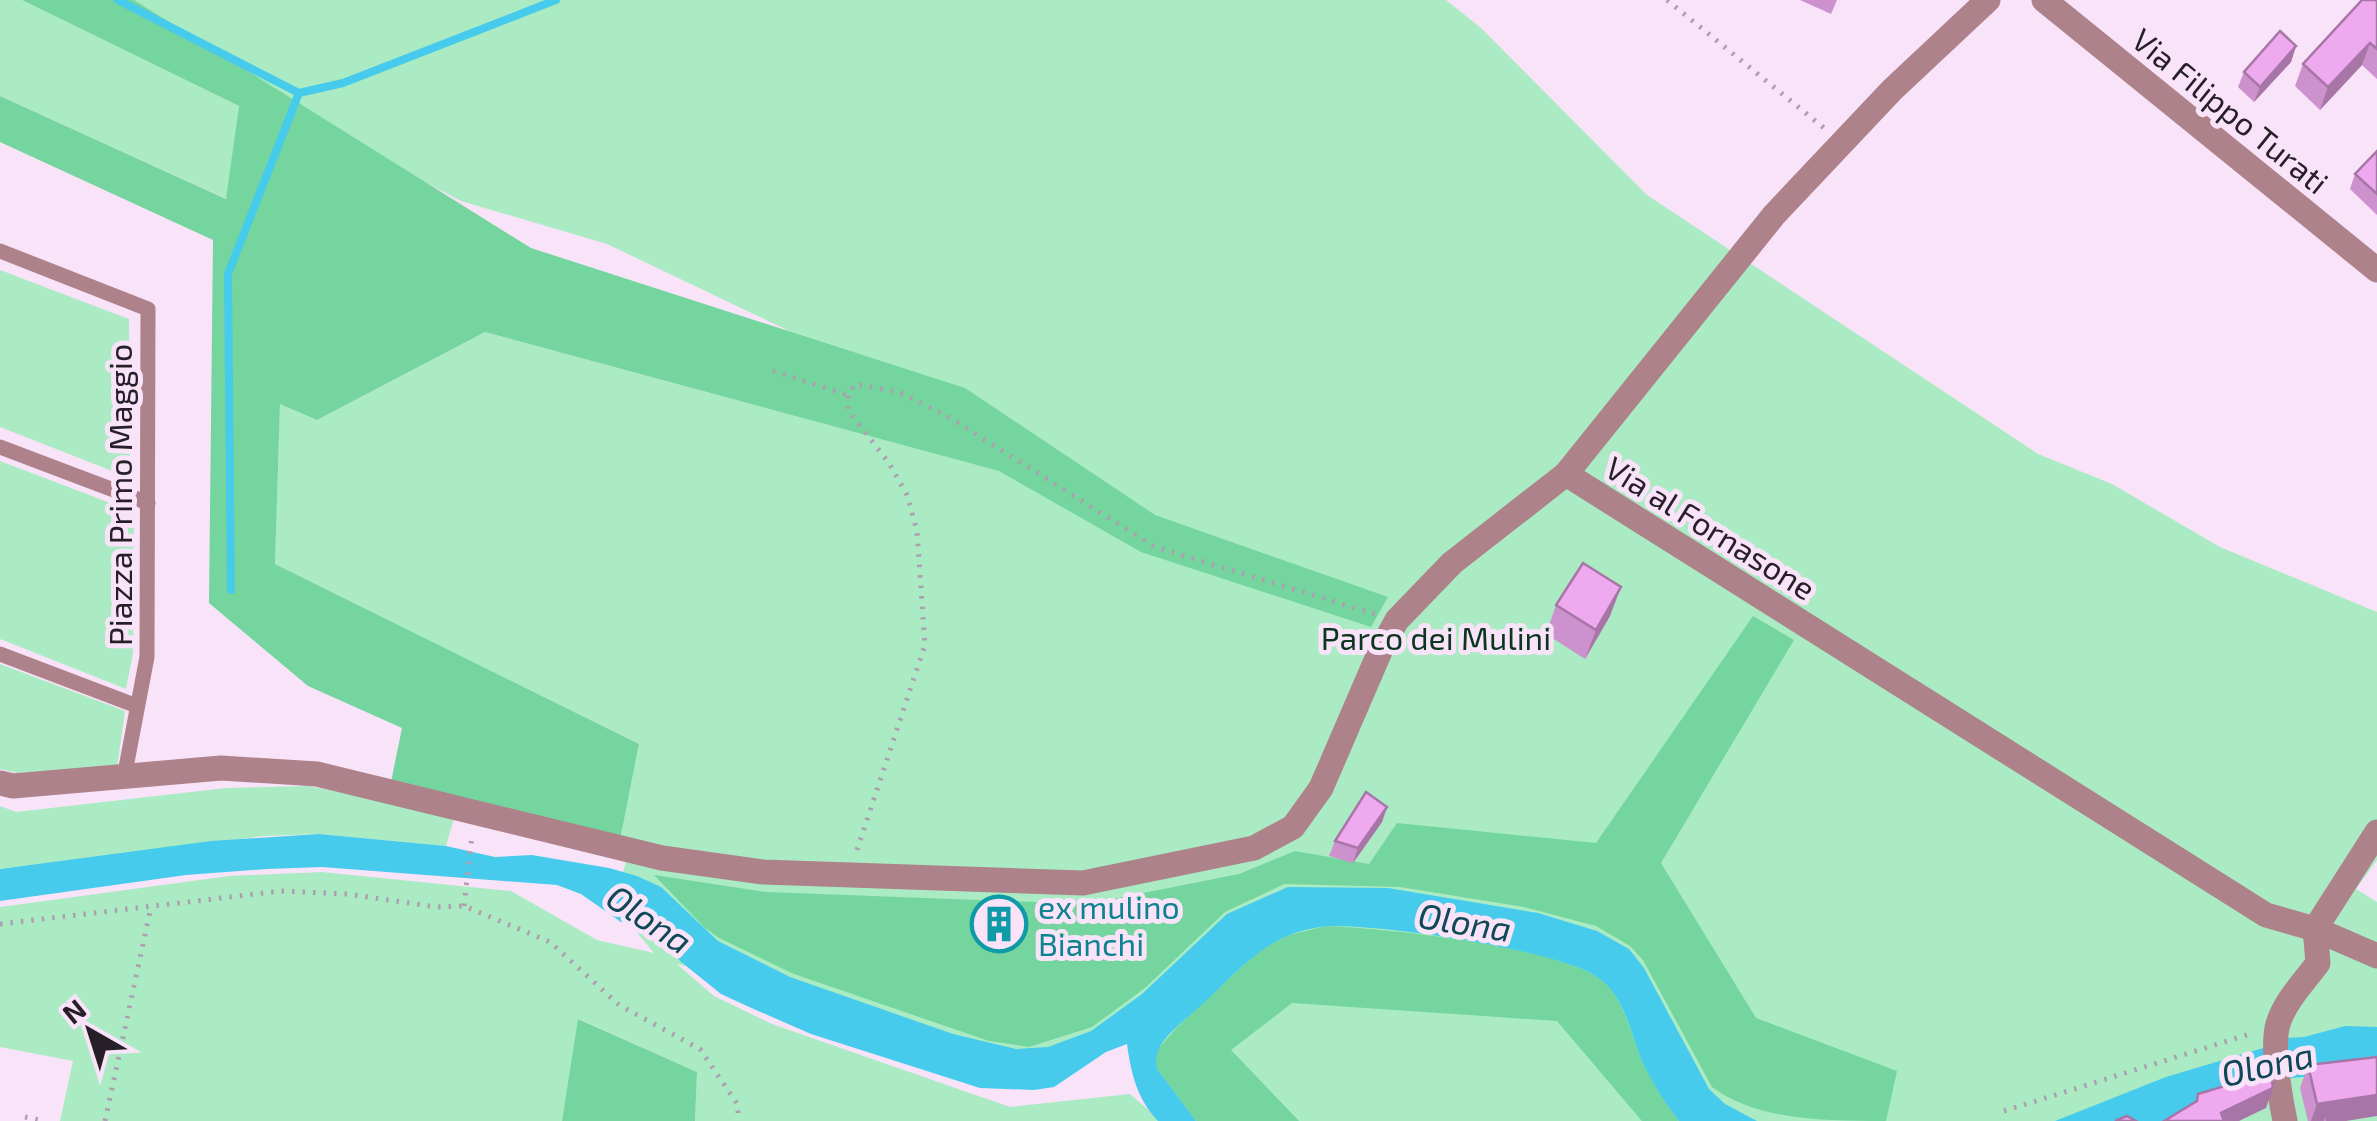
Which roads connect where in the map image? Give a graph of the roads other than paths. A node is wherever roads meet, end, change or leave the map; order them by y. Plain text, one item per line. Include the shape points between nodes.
1 (1988, 0) edge
2 (2044, 0) edge
3 (0, 251) edge
4 (2377, 270) edge
5 (0, 447) edge
6 (1566, 474) junction
7 (148, 503) junction
8 (0, 654) edge
9 (137, 706) junction
10 (124, 778) junction
11 (0, 783) edge
12 (2377, 832) edge
13 (2315, 929) junction
14 (2377, 956) edge
15 (2285, 1121) edge

1 - 6 street, Via al Fornasone via 1774,215
2 - 4 street, Via Filippo Turati
3 - 7 lane, Piazza Primo Maggio via 148,309
5 - 7 lane
6 - 10 street via 1452,563 1397,620 1321,788 1293,827 1254,848 1083,883 763,872 662,858 317,774 221,768
6 - 13 street, Via al Fornasone via 2266,915
7 - 9 lane, Piazza Primo Maggio via 147,658
8 - 9 lane
9 - 10 lane, Piazza Primo Maggio
10 - 11 street
12 - 13 street
13 - 14 street, Via al Fornasone
13 - 15 street via 2318,964 2277,1026

